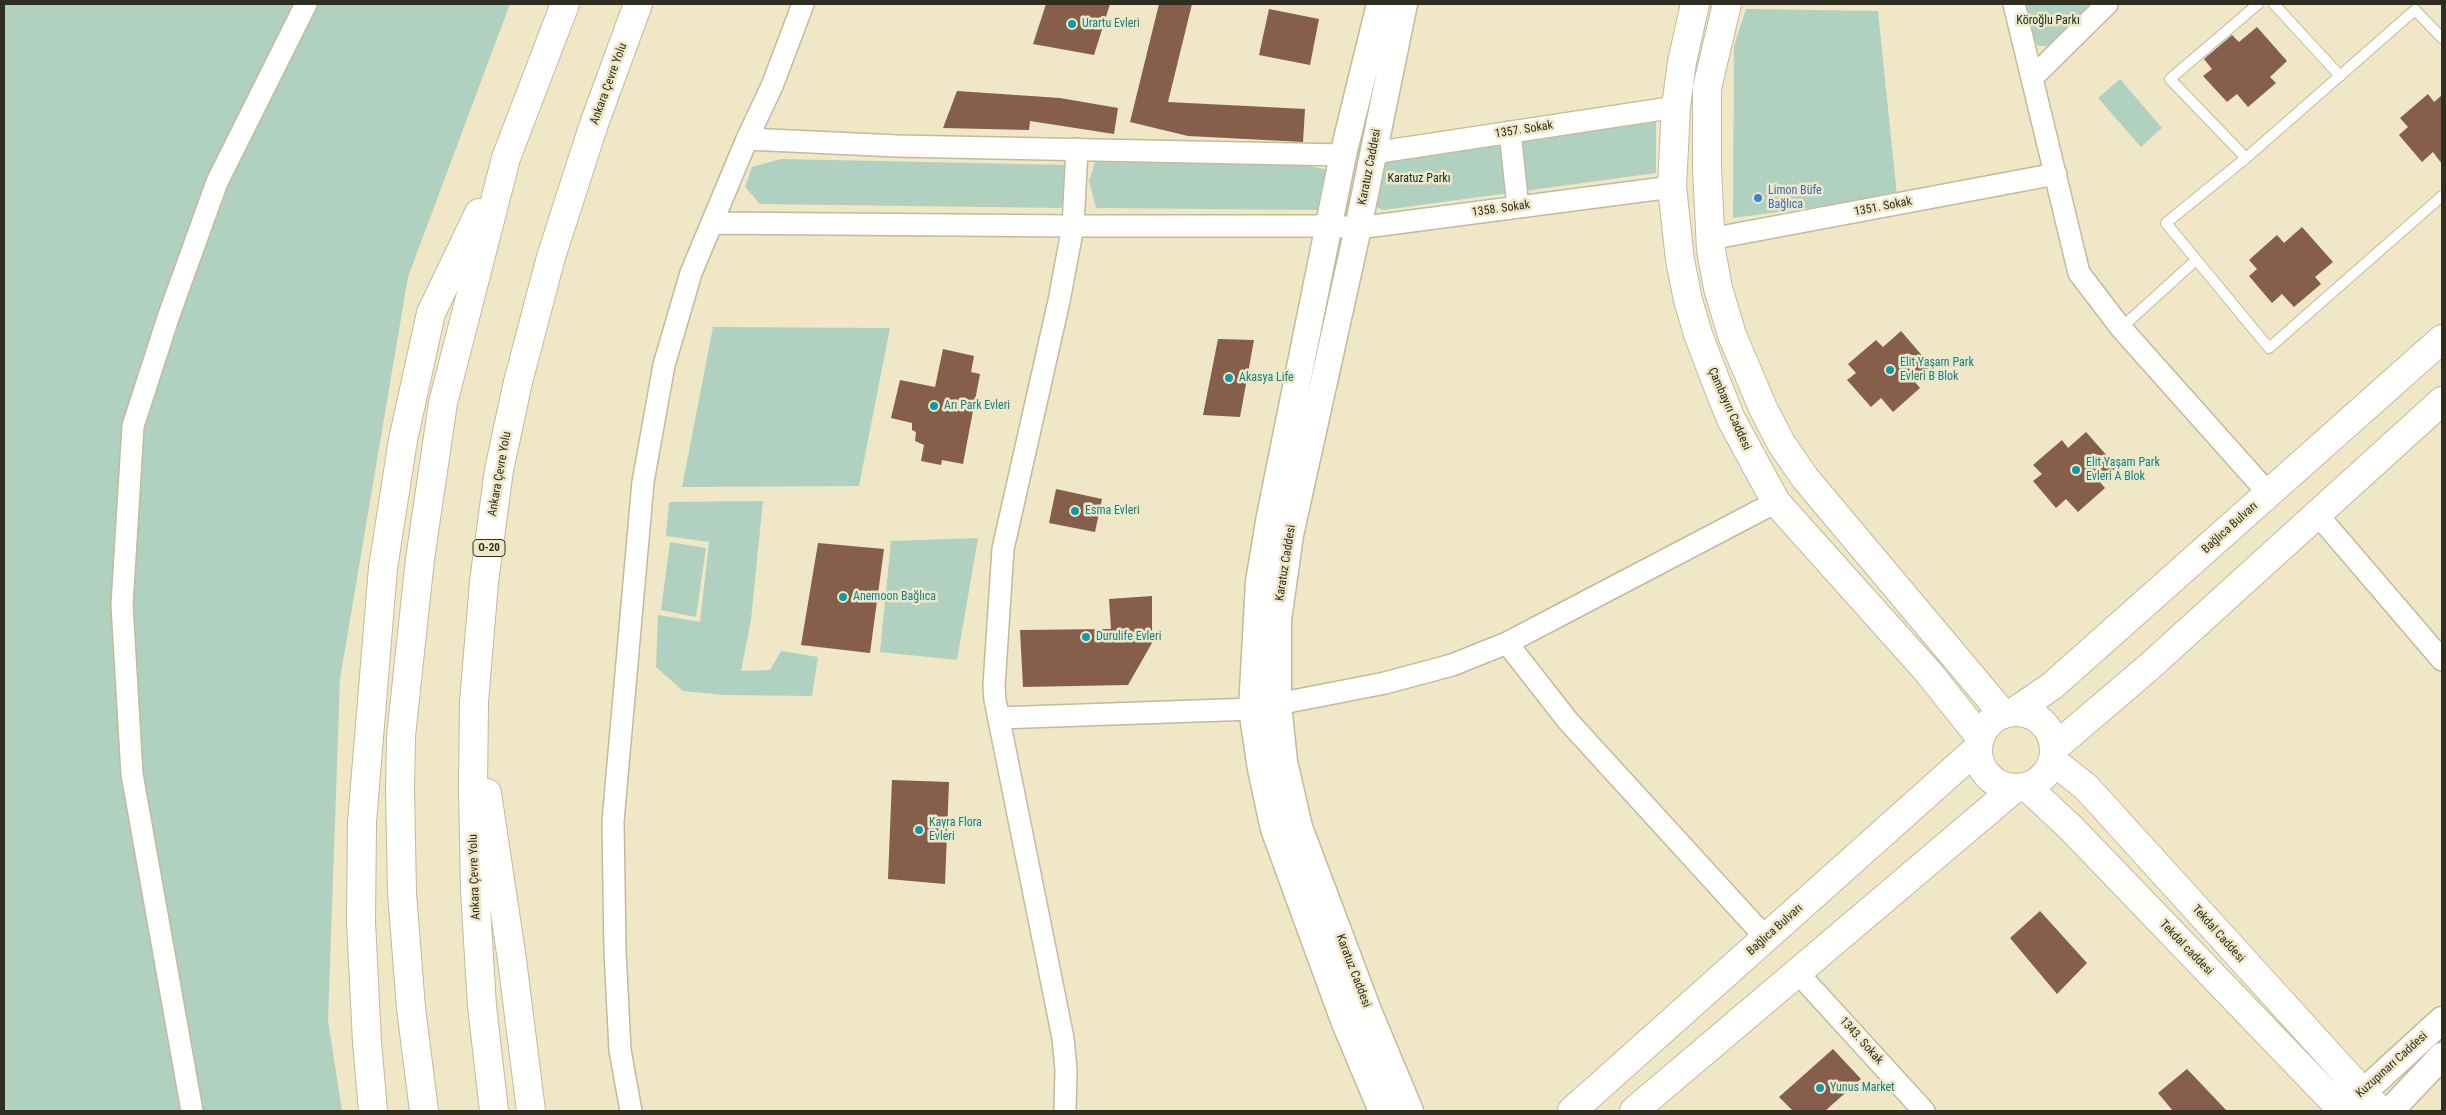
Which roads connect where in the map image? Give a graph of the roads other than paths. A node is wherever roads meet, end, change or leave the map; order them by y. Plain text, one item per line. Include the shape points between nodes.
1 (306, 4) edge
2 (565, 4) edge
3 (638, 4) edge
4 (804, 4) edge
5 (1380, 4) edge
6 (1404, 4) edge
7 (1695, 4) edge
8 (1727, 4) edge
9 (2014, 4) edge
10 (2107, 4) edge
11 (2258, 4) edge
12 (2274, 4) edge
13 (2442, 38) edge
14 (2340, 76) junction
15 (2033, 77) junction
16 (1676, 107) junction
17 (1510, 132) junction
18 (746, 139) junction
19 (1077, 149) junction
20 (1372, 153) junction
21 (1343, 155) junction
22 (506, 158) junction
23 (2246, 158) junction
24 (2056, 174) junction
25 (1672, 187) junction
26 (2442, 196) edge
27 (1518, 207) junction
28 (712, 223) junction
29 (1073, 226) junction
30 (1330, 226) junction
31 (1358, 228) junction
32 (1710, 239) junction
33 (2195, 261) junction
34 (2121, 328) junction
35 (2442, 339) edge
36 (2442, 401) edge
37 (2268, 494) junction
38 (1776, 502) junction
39 (2317, 514) junction
40 (1507, 643) junction
41 (2442, 660) edge
42 (474, 702) junction
43 (1278, 704) junction
44 (1252, 709) junction
45 (2008, 713) junction
46 (999, 718) junction
47 (1978, 743) junction
48 (2053, 754) junction
49 (2021, 788) junction
50 (1766, 938) junction
51 (1796, 972) junction
52 (2442, 1020) edge
53 (2442, 1056) edge
54 (2361, 1092) junction
55 (192, 1111) edge
56 (373, 1111) edge
57 (424, 1111) edge
58 (494, 1111) edge
59 (531, 1111) edge
60 (632, 1111) edge
61 (1064, 1111) edge
62 (1382, 1111) edge
63 (1410, 1111) edge
64 (1572, 1111) edge
65 (1634, 1111) edge
66 (1924, 1111) edge
67 (2343, 1111) edge
68 (2380, 1111) edge
69 (2390, 1111) edge

1 - 55 street via 217,182 133,426 122,605 132,774
2 - 22 main road
3 - 42 main road, Ankara Çevre Yolu / O-20 via 594,124 554,248 518,382 495,499
4 - 18 street via 772,86
5 - 21 street, Karatuz Caddesi
6 - 20 street, Karatuz Caddesi
7 - 16 main road, Çambayırı Caddesi
8 - 32 main road via 1707,88
9 - 15 street
10 - 15 street
11 - 23 lane via 2170,79
12 - 14 lane
13 - 14 lane via 2416,10
14 - 23 lane
15 - 24 street
16 - 17 street, 1357. Sokak
16 - 25 main road, Çambayırı Caddesi
17 - 20 street, 1357. Sokak
17 - 27 street
18 - 19 street
18 - 28 street
19 - 21 street
19 - 29 street
20 - 31 street, Karatuz Caddesi
21 - 30 street, Karatuz Caddesi
22 - 56 main road via 431,313 403,440 383,568 362,822 361,922 366,1042
22 - 57 main road via 443,403 420,559 401,736 402,894 410,1008
23 - 33 lane via 2166,223
24 - 32 street, 1351. Sokak
24 - 34 street via 2079,273
25 - 27 street, 1358. Sokak
25 - 38 main road, Çambayırı Caddesi via 1680,260 1698,334 1731,419
26 - 33 lane via 2269,348
27 - 31 street, 1358. Sokak
28 - 29 street, 1358. Sokak
28 - 60 street via 691,273 664,365 643,482 631,607 613,821 620,1050
29 - 30 street, 1358. Sokak
29 - 46 street via 1004,549 994,686
30 - 31 street, 1358. Sokak
30 - 44 street, Karatuz Caddesi via 1259,582
31 - 43 street, Karatuz Caddesi via 1286,559 1278,620
32 - 45 main road via 1718,288 1732,335 1762,408 1781,443 1804,478
33 - 34 lane
34 - 37 street
35 - 37 main road, Bağlıca Bulvarı
36 - 39 main road
37 - 45 main road, Bağlıca Bulvarı via 2052,686
38 - 40 street
38 - 47 main road, Çambayırı Caddesi via 1929,673
39 - 41 street
39 - 48 main road
40 - 43 street via 1452,664 1385,683
40 - 50 street via 1568,721
42 - 58 main road, Ankara Çevre Yolu / O-20 via 475,892 482,1006
42 - 59 main road
43 - 44 street
43 - 63 street, Karatuz Caddesi via 1284,762 1299,827 1369,1013
44 - 46 street
44 - 62 street, Karatuz Caddesi via 1274,829 1345,1023
45 - 47 main road via 1993,719
45 - 48 main road via 2036,718 2046,726
46 - 61 street via 1064,1038
47 - 49 main road via 1978,760 1984,772 2003,786
47 - 50 main road, Bağlıca Bulvarı
48 - 49 main road via 2047,772 2038,781
48 - 54 main road, Tekdal Caddesi
49 - 51 main road
49 - 67 main road, Tekdal caddesi via 2070,827
50 - 64 main road, Bağlıca Bulvarı
51 - 65 main road
51 - 66 street, 1343. Sokak
52 - 54 street, Kuzupınarı Caddesi
53 - 69 street
54 - 67 street, Kuzupınarı Caddesi
54 - 68 main road, Tekdal Caddesi

